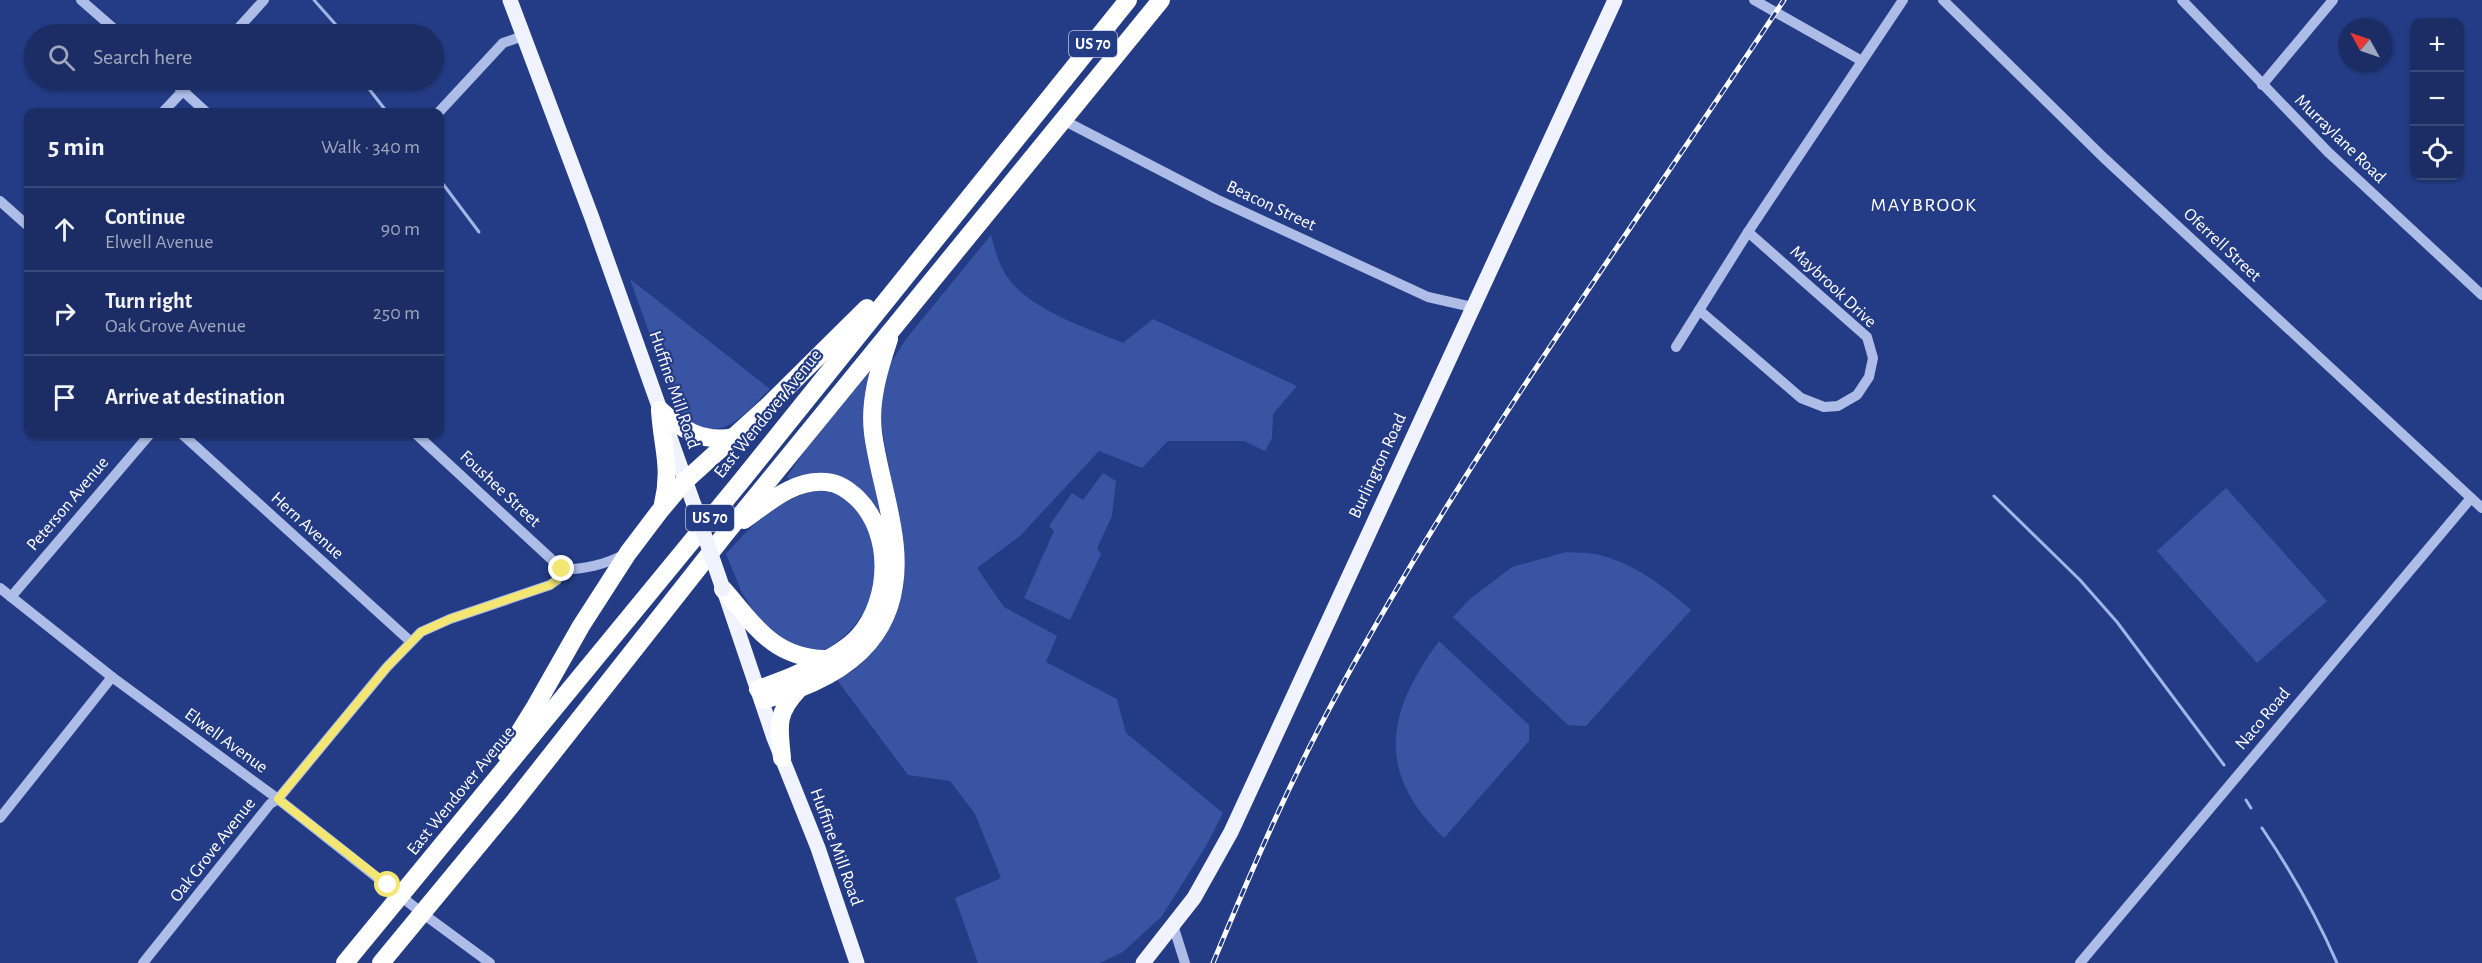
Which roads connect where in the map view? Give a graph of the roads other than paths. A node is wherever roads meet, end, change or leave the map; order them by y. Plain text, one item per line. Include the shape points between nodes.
1 (81, 0) edge
2 (264, 0) edge
3 (510, 0) edge
4 (1128, 0) edge
5 (1161, 0) edge
6 (1615, 0) edge
7 (1754, 0) edge
8 (1903, 0) edge
9 (1943, 0) edge
10 (2182, 0) edge
11 (2333, 0) edge
12 (109, 24) edge
13 (242, 24) edge
14 (522, 36) junction
15 (1862, 61) junction
16 (2262, 85) junction
17 (183, 91) joint
18 (167, 108) edge
19 (202, 108) edge
20 (443, 108) edge
21 (1064, 120) junction
22 (0, 201) edge
23 (24, 222) edge
24 (1748, 232) junction
25 (931, 246) junction
26 (2482, 295) edge
27 (1472, 307) junction
28 (1699, 310) junction
29 (892, 329) junction
30 (1676, 347) dead end
31 (660, 410) junction
32 (734, 437) junction
33 (147, 438) edge
34 (186, 438) edge
35 (420, 438) edge
36 (685, 481) junction
37 (2471, 498) junction
38 (662, 508) junction
39 (2482, 508) edge
40 (726, 533) junction
41 (628, 553) junction
42 (562, 569) junction
43 (0, 588) edge
44 (723, 589) junction
45 (11, 597) junction
46 (410, 641) junction
47 (825, 659) junction
48 (112, 677) junction
49 (799, 688) junction
50 (761, 694) junction
51 (782, 758) junction
52 (278, 799) junction
53 (0, 818) edge
54 (465, 819) junction
55 (401, 896) junction
56 (422, 913) junction
57 (1173, 925) junction
58 (143, 963) edge
59 (345, 963) edge
60 (381, 963) edge
61 (490, 963) edge
62 (857, 963) edge
63 (1143, 963) edge
64 (1185, 963) edge
65 (2080, 963) edge

1 - 12 street
2 - 13 street
3 - 14 main road, Huffine Mill Road
4 - 25 highway, East Wendover Avenue / US 70
5 - 21 highway, US 70
6 - 27 main road, Burlington Road
7 - 15 street
8 - 15 street
9 - 37 street, Oferrell Street via 2104,158
10 - 16 street, Murraylane Road
11 - 16 street
14 - 20 street via 503,43
14 - 31 main road, Huffine Mill Road
15 - 24 street
16 - 26 street, Murraylane Road
17 - 18 street
17 - 19 street
21 - 27 street, Beacon Street via 1216,199 1428,297
21 - 29 highway, US 70
22 - 23 street
24 - 28 street
24 - 28 street, Maybrook Drive via 1867,337 1873,358 1869,377 1857,395 1838,405 1824,407 1801,398
25 - 32 highway
25 - 54 highway, East Wendover Avenue / US 70
27 - 57 main road, Burlington Road via 1231,832 1194,898
28 - 30 street
29 - 40 highway, US 70
29 - 49 highway via 875,393 873,422 897,560 892,599 885,620 861,652 838,670
31 - 32 highway via 693,435 720,440
31 - 36 main road, Huffine Mill Road
31 - 38 highway via 668,463
32 - 36 highway
33 - 45 street, Peterson Avenue
34 - 46 street, Hern Avenue
35 - 42 street, Foushee Street
36 - 38 highway
36 - 44 main road, Huffine Mill Road, bridge
37 - 39 street, Oferrell Street
37 - 65 street, Naco Road
38 - 41 highway
40 - 47 highway via 790,488 808,484 825,482 846,488 868,508 882,541 883,580 878,603 850,646
40 - 56 highway, US 70
41 - 42 street via 574,570
41 - 54 highway
42 - 46 street, Oak Grove Avenue via 550,585 450,619
43 - 45 street, Elwell Avenue
44 - 47 highway via 767,638 784,651 804,658
44 - 50 main road, Huffine Mill Road
45 - 48 street, Elwell Avenue
46 - 52 street, Oak Grove Avenue
47 - 50 highway
48 - 52 street, Elwell Avenue
48 - 53 street
49 - 50 highway
49 - 51 highway via 781,714
50 - 51 main road, Huffine Mill Road
51 - 62 main road, Huffine Mill Road
52 - 55 street, Elwell Avenue
52 - 58 street, Oak Grove Avenue
54 - 55 highway, East Wendover Avenue / US 70
55 - 56 street, Elwell Avenue
55 - 59 highway, East Wendover Avenue / US 70
56 - 60 highway, US 70
56 - 61 street, Elwell Avenue
57 - 63 main road, Burlington Road
57 - 64 street

